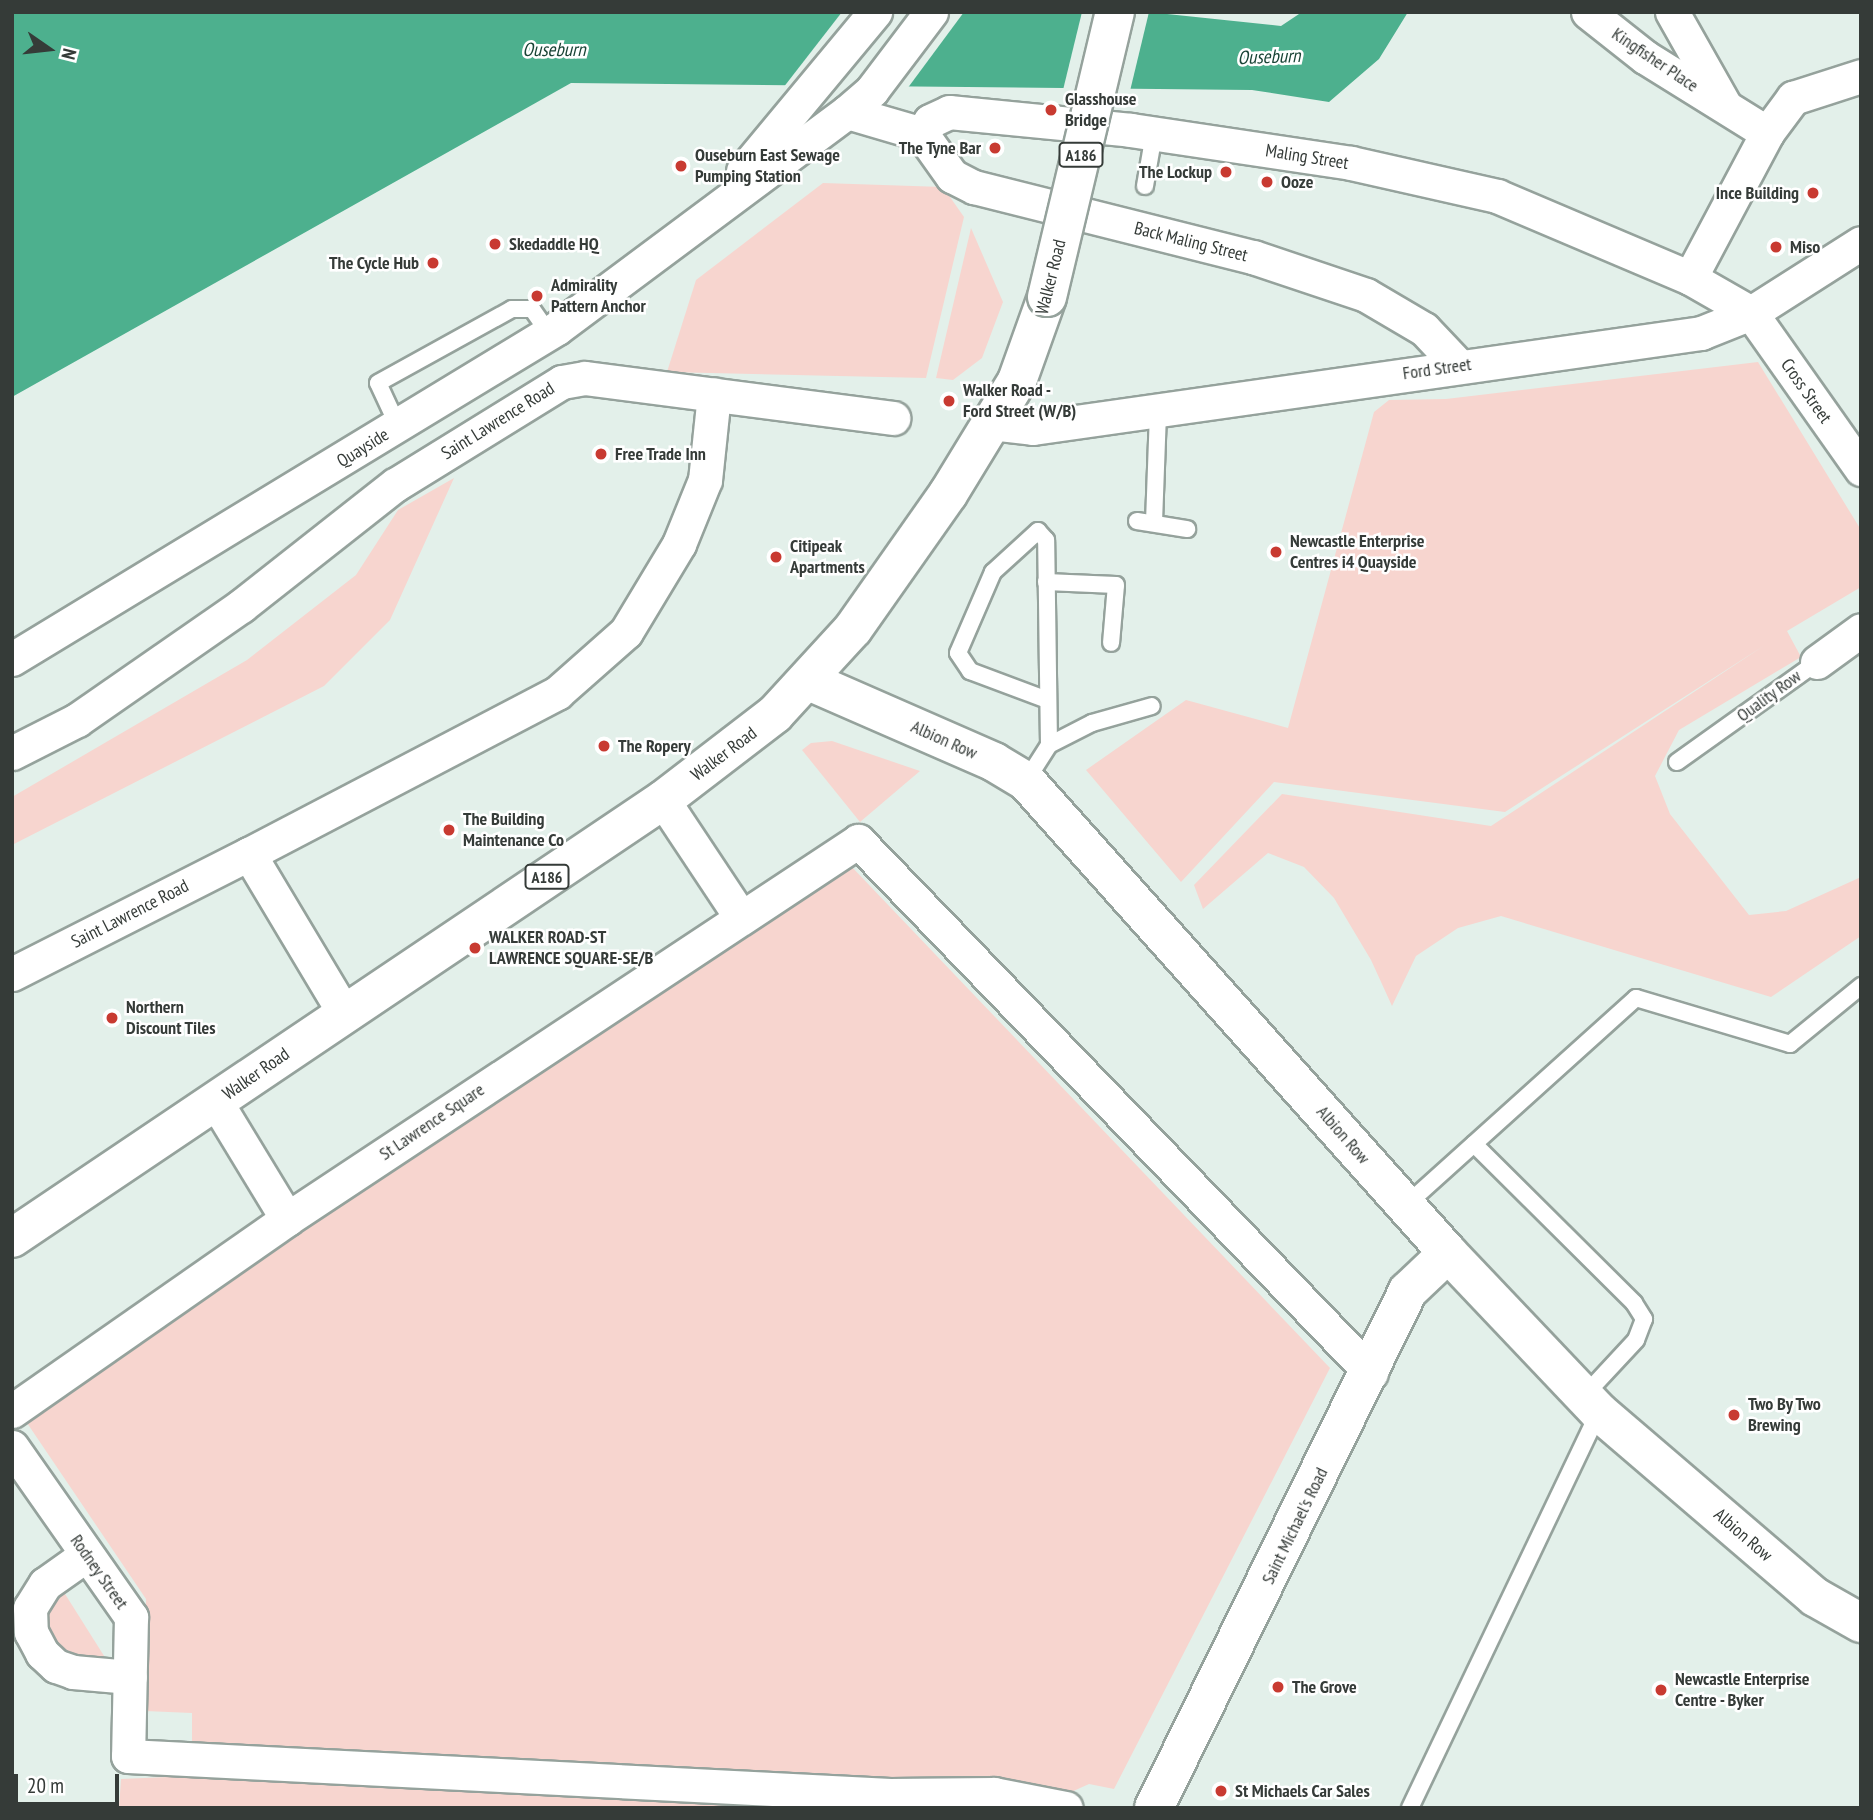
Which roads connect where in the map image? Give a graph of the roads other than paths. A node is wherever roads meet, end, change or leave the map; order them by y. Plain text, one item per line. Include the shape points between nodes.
1 (874, 12) edge
2 (931, 12) edge
3 (1115, 12) edge
4 (1588, 12) edge
5 (1672, 12) edge
6 (1861, 76) edge
7 (1725, 105) junction
8 (847, 112) junction
9 (926, 128) junction
10 (1142, 132) junction
11 (1767, 133) junction
12 (1145, 186) dead end
13 (703, 218) junction
14 (1861, 243) edge
15 (1690, 278) junction
16 (1751, 313) junction
17 (549, 333) junction
18 (1458, 365) junction
19 (713, 394) junction
20 (1158, 412) junction
21 (893, 418) dead end
22 (992, 423) junction
23 (398, 426) junction
24 (1861, 469) edge
25 (1137, 521) dead end
26 (1154, 522) junction
27 (1187, 529) dead end
28 (1046, 582) junction
29 (1861, 630) edge
30 (1111, 643) dead end
31 (12, 659) edge
32 (1817, 662) joint
33 (809, 681) junction
34 (1047, 700) junction
35 (1152, 706) dead end
36 (1049, 745) junction
37 (12, 753) edge
38 (1677, 762) dead end
39 (1026, 781) junction
40 (663, 800) junction
41 (249, 854) junction
42 (740, 916) junction
43 (12, 974) edge
44 (1861, 986) edge
45 (344, 1013) junction
46 (216, 1102) junction
47 (1474, 1144) junction
48 (1405, 1206) junction
49 (287, 1219) junction
50 (12, 1238) edge
51 (1448, 1253) junction
52 (1371, 1373) junction
53 (1591, 1404) junction
54 (12, 1410) edge
55 (12, 1447) edge
56 (86, 1555) junction
57 (1861, 1623) edge
58 (130, 1677) junction
59 (1066, 1808) edge
60 (1154, 1808) edge
61 (1410, 1808) edge

1 - 13 street, Quayside via 815,89
2 - 8 street, Quayside via 872,90
3 - 22 street, Walker Road / A186, bridge via 1047,297 1024,365
4 - 7 street, Kingfisher Place via 1645,57
5 - 7 street, Kingfisher Place
6 - 11 street via 1793,98
7 - 11 street, Kingfisher Place
8 - 9 street, Maling Street
8 - 13 street, Quayside
9 - 10 street, Maling Street via 949,112
9 - 18 street, Back Maling Street via 952,176 975,187 1253,257 1366,295 1424,329
10 - 12 lane
10 - 15 street, Maling Street via 1351,163 1497,196
11 - 15 street
13 - 17 street, Quayside
14 - 16 street, Ford Street
15 - 16 street, Maling Street
16 - 18 street, Ford Street via 1701,333
16 - 24 street, Cross Street
17 - 23 street, Quayside
17 - 23 lane via 532,309 512,309 378,383
18 - 20 street, Ford Street
19 - 21 street
19 - 37 street, Saint Lawrence Road via 585,378 562,382 395,485 242,606 77,720
19 - 41 street, Saint Lawrence Road via 705,480 679,544 626,632 557,693
20 - 22 street, Ford Street via 1033,428
20 - 26 lane
22 - 33 street, Walker Road / A186 via 883,589
23 - 31 street, Quayside
25 - 26 lane
26 - 27 lane
28 - 30 lane via 1116,585
28 - 34 lane
28 - 34 lane via 1046,540 1038,531 993,572 958,653 970,671
29 - 32 street, Quality Row
32 - 38 lane, Quality Row
33 - 39 street, Albion Row via 994,762
33 - 40 street, Walker Road / A186 via 743,741
34 - 36 lane
35 - 36 lane via 1122,712
36 - 39 lane
39 - 48 street, Albion Row
40 - 42 street
40 - 45 street, Walker Road / A186
41 - 43 street, Saint Lawrence Road
41 - 45 street
42 - 49 street, St Lawrence Square
42 - 52 street, St Lawrence Square via 858,841
44 - 47 lane via 1790,1044 1636,998
45 - 46 street, Walker Road / A186
46 - 49 street
46 - 50 street, Walker Road / A186
47 - 48 lane
47 - 53 lane via 1634,1303 1644,1319 1636,1340
48 - 51 street, Albion Row
49 - 54 street, St Lawrence Square
51 - 52 street, Saint Michael's Road via 1409,1291
51 - 53 street, Albion Row
52 - 60 street, Saint Michael's Road
53 - 57 street, Albion Row via 1815,1597
53 - 61 lane
55 - 56 street, Rodney Street
56 - 58 street, Rodney Street via 131,1617
56 - 58 street via 45,1584 30,1608 31,1632 42,1653 56,1666
58 - 59 street, Rodney Street via 128,1756 890,1795 994,1794

